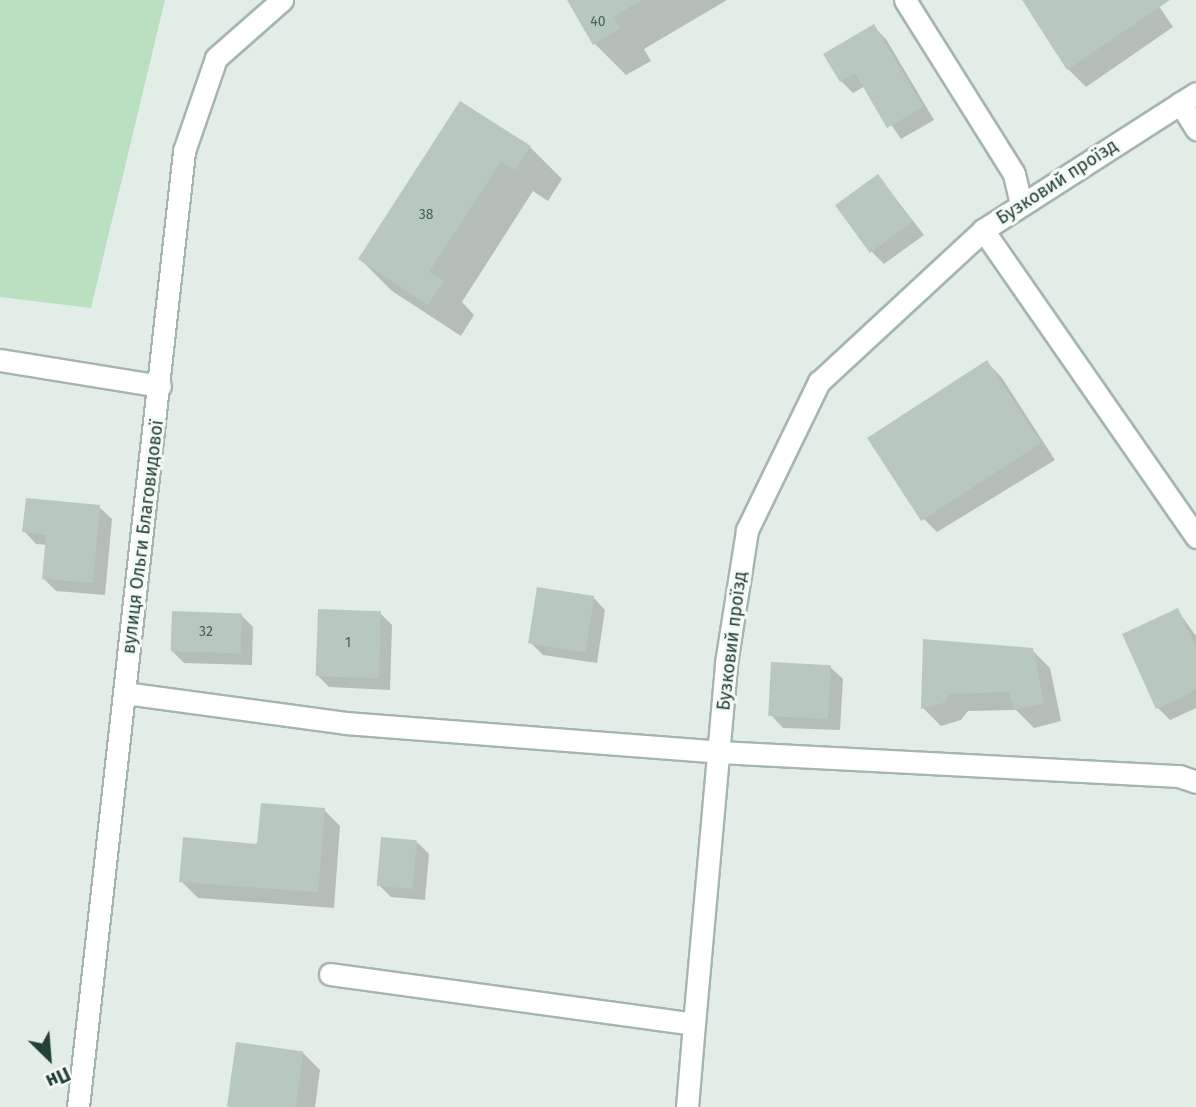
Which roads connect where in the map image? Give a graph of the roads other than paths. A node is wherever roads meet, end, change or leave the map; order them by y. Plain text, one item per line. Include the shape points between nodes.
1 (282, 0) edge
2 (905, 0) edge
3 (1188, 98) edge
4 (1196, 129) edge
5 (1021, 204) junction
6 (983, 230) junction
7 (0, 360) edge
8 (160, 386) junction
9 (1196, 537) edge
10 (125, 693) junction
11 (719, 752) junction
12 (1196, 782) edge
13 (330, 974) dead end
14 (694, 1024) junction
15 (78, 1107) edge
16 (687, 1107) edge

1 - 8 street, вулиця Ольги Благовидової via 216,58 184,150
2 - 5 street via 1014,174
3 - 4 street
3 - 5 street, Бузковий проїзд
5 - 6 street, Бузковий проїзд
6 - 9 street
6 - 11 street, Бузковий проїзд via 819,382 747,530 726,663
7 - 8 street
8 - 10 street, вулиця Ольги Благовидової
10 - 11 street via 346,723
10 - 15 street, вулиця Ольги Благовидової
11 - 12 street via 1179,776
11 - 14 street, Бузковий проїзд
13 - 14 street
14 - 16 street, Бузковий проїзд

